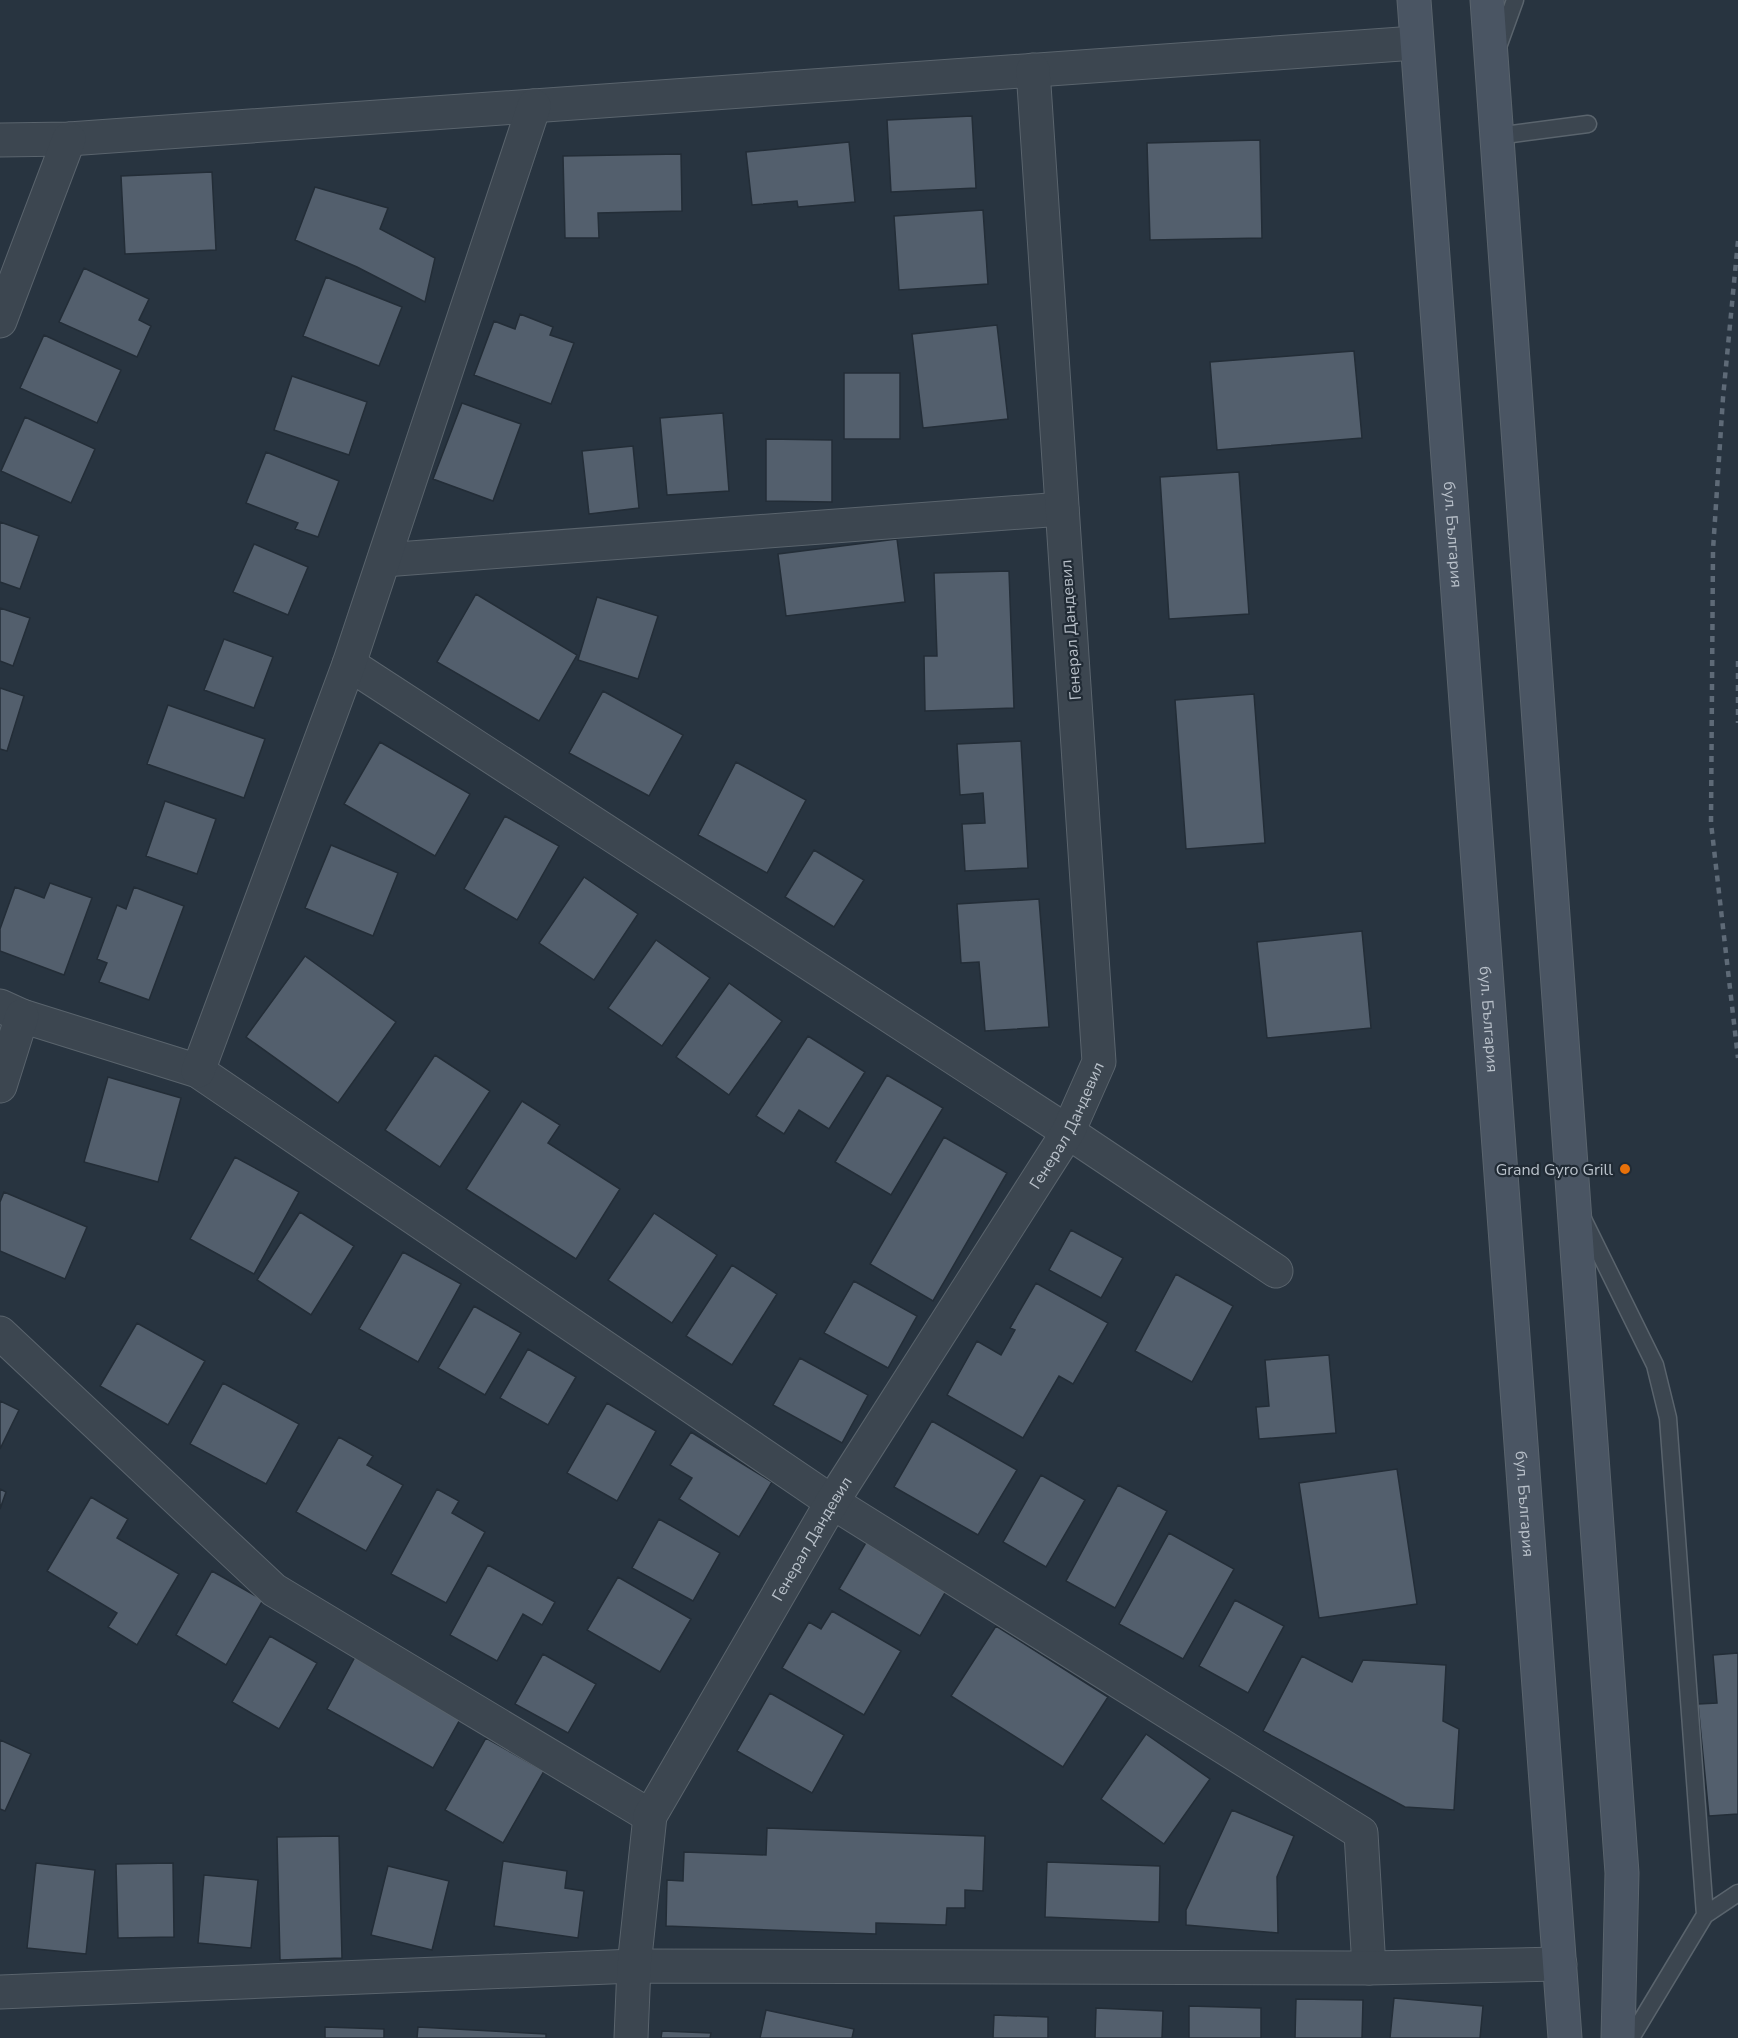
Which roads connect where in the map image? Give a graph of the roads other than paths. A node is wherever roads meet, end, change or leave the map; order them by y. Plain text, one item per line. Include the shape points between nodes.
1 (1414, 0) edge
2 (1487, 0) edge
3 (1515, 0) edge
4 (1415, 43) junction
5 (1492, 65) junction
6 (1033, 70) junction
7 (534, 105) junction
8 (1588, 124) dead end
9 (1497, 136) junction
10 (69, 139) junction
11 (0, 140) edge
12 (0, 321) edge
13 (1062, 509) junction
14 (384, 560) junction
15 (349, 663) junction
16 (11, 1011) edge
17 (198, 1071) junction
18 (0, 1086) edge
19 (1068, 1132) junction
20 (1574, 1201) junction
21 (1276, 1272) dead end
22 (0, 1333) edge
23 (832, 1502) junction
24 (650, 1816) junction
25 (1738, 1893) edge
26 (1705, 1916) junction
27 (1560, 1964) junction
28 (634, 1966) junction
29 (1369, 1968) junction
30 (0, 1992) edge
31 (631, 2038) edge
32 (1565, 2038) edge
33 (1618, 2038) edge
34 (1631, 2038) edge

1 - 4 main road, бул. България
2 - 5 main road
3 - 5 lane
4 - 6 street
4 - 27 main road, бул. България
5 - 9 main road
6 - 7 street
6 - 13 street, Генерал Дандевил
7 - 10 street
7 - 14 street
8 - 9 lane
9 - 20 main road
10 - 11 street
10 - 12 street
13 - 14 street
13 - 19 street, Генерал Дандевил via 1099,1062
14 - 15 street
15 - 17 street
15 - 19 street
16 - 17 street
16 - 18 street
17 - 23 street
19 - 21 street
19 - 23 street, Генерал Дандевил
20 - 26 lane via 1655,1365 1668,1418
20 - 33 main road via 1622,1873
22 - 24 street via 274,1590
23 - 24 street, Генерал Дандевил
23 - 29 street via 1361,1833
24 - 28 street, Генерал Дандевил
25 - 26 lane
26 - 34 lane
27 - 29 street
27 - 32 main road, бул. България
28 - 29 street
28 - 30 street
28 - 31 street, Генерал Дандевил

